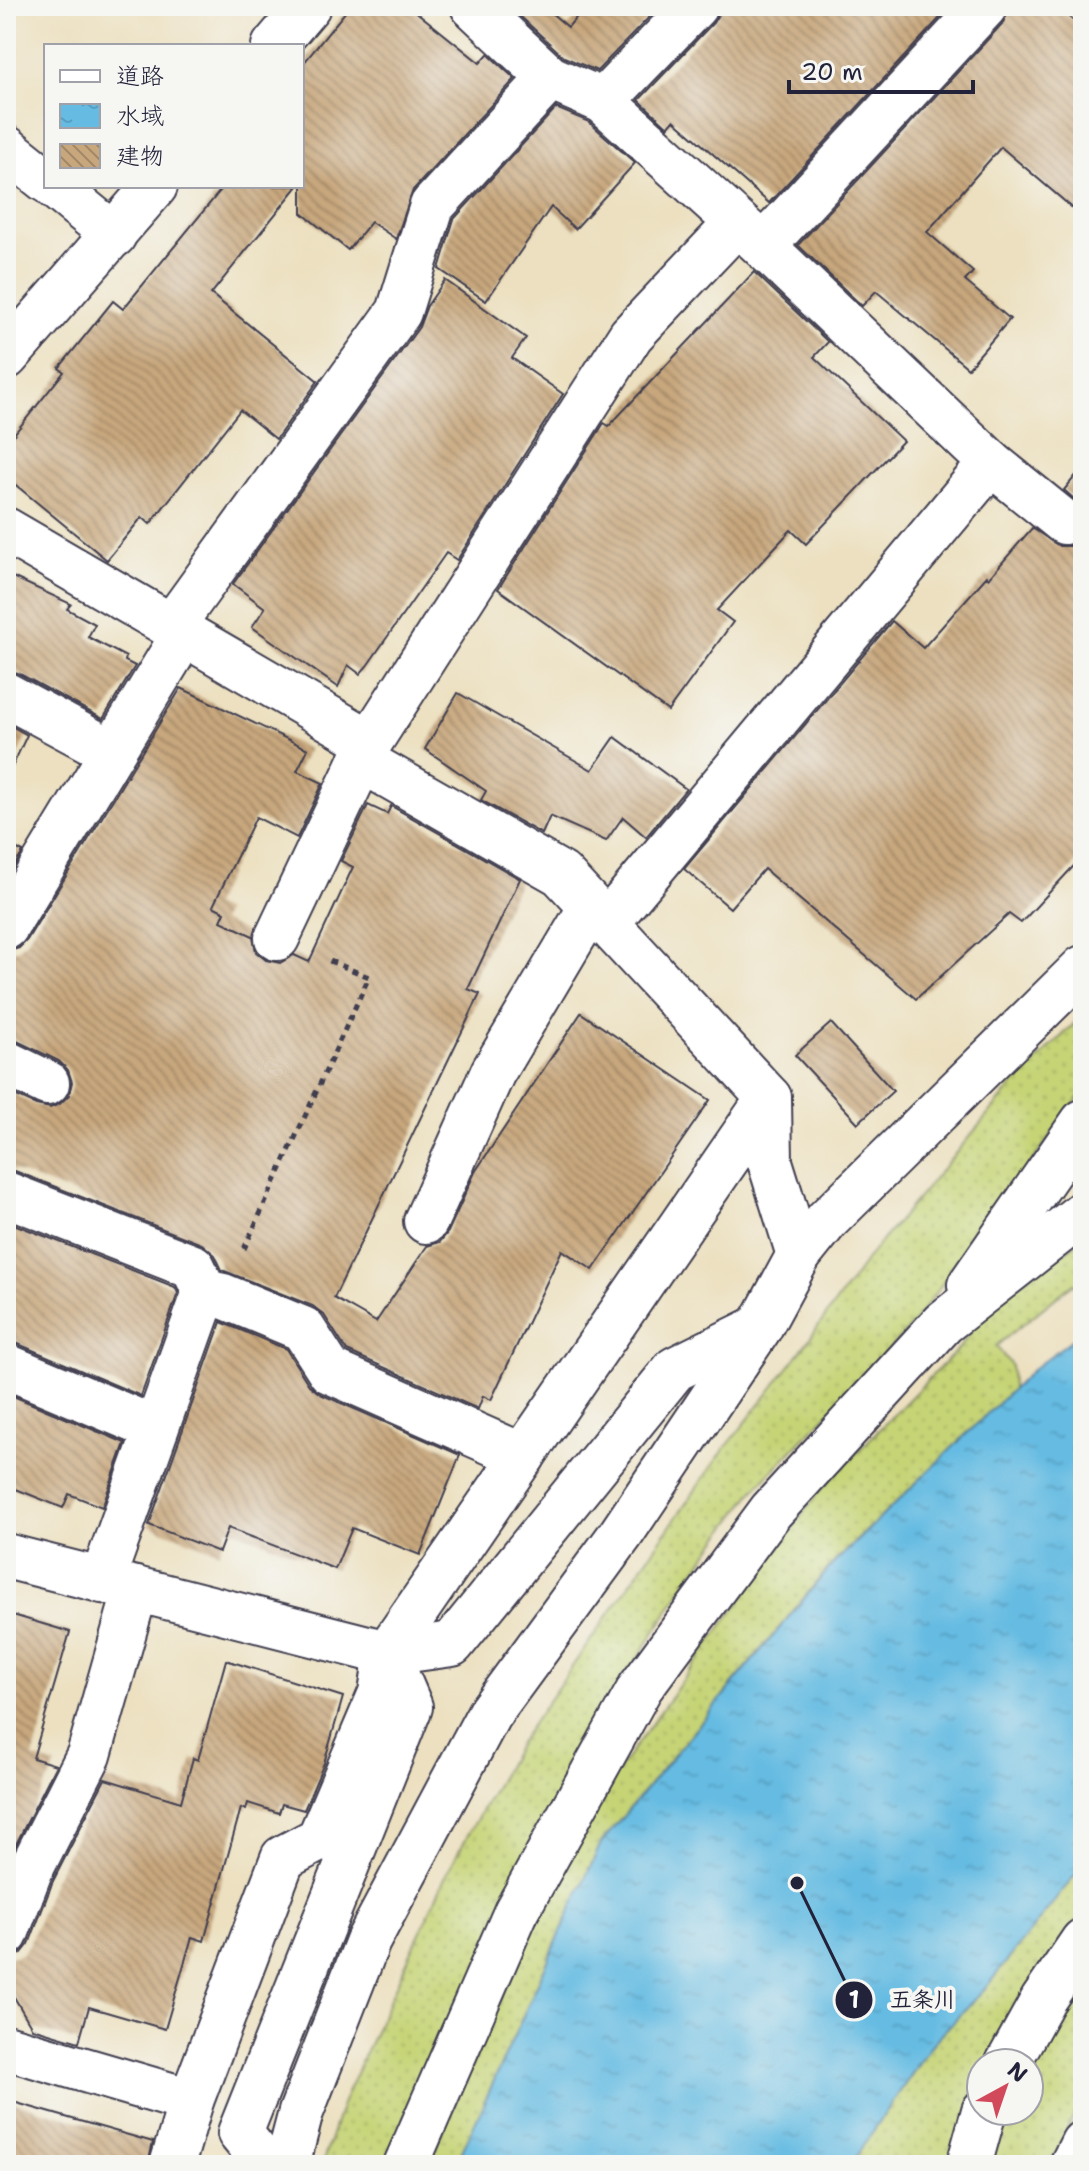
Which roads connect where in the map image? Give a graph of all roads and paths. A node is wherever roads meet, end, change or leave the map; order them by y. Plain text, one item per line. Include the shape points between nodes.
1 (308, 6) edge
2 (473, 6) edge
3 (695, 6) edge
4 (985, 6) edge
5 (276, 44) edge
6 (550, 78) junction
7 (603, 101) junction
8 (6, 148) edge
9 (44, 178) edge
10 (56, 188) edge
11 (153, 188) edge
12 (114, 235) junction
13 (750, 235) junction
14 (6, 357) edge
15 (991, 463) junction
16 (1064, 522) dead end
17 (6, 530) edge
18 (178, 630) junction
19 (6, 695) edge
20 (366, 751) junction
21 (112, 752) junction
22 (598, 915) junction
23 (6, 927) edge
24 (277, 938) joint
25 (1083, 968) edge
26 (6, 1063) edge
27 (47, 1083) dead end
28 (769, 1098) junction
29 (1083, 1122) edge
30 (6, 1194) edge
31 (1083, 1213) edge
32 (426, 1221) dead end
33 (799, 1255) junction
34 (214, 1294) junction
35 (943, 1323) junction
36 (760, 1327) junction
37 (6, 1366) edge
38 (156, 1429) junction
39 (523, 1456) junction
40 (6, 1556) edge
41 (119, 1585) junction
42 (387, 1653) junction
43 (6, 1934) edge
44 (1083, 1941) edge
45 (6, 2047) edge
46 (1017, 2047) edge
47 (191, 2101) junction
48 (980, 2127) edge
49 (1083, 2143) edge
50 (172, 2165) edge
51 (266, 2165) edge
52 (287, 2165) edge
53 (406, 2165) edge
54 (969, 2165) edge
55 (1072, 2165) edge

1 - 5 street
2 - 6 street
3 - 7 street
4 - 13 street
6 - 7 street
6 - 18 street via 432,206 399,312
7 - 13 street
8 - 9 street
10 - 12 street
11 - 12 street
12 - 14 street
13 - 15 street
13 - 20 street via 631,335
15 - 16 street
15 - 22 street
17 - 18 street
18 - 20 street
18 - 21 street
19 - 21 street
20 - 22 street via 561,874
20 - 24 street
21 - 23 street
22 - 28 street
22 - 32 street via 493,1072
24 - 34 path via 369,977
25 - 33 street via 827,1220
26 - 27 street
28 - 33 street via 770,1162
28 - 39 street
29 - 35 street
30 - 34 street via 193,1267
31 - 35 street
33 - 36 street
34 - 38 street
34 - 39 street via 303,1329 330,1371
35 - 53 street via 771,1511 640,1688 516,1912
36 - 42 street via 675,1369 452,1644
36 - 52 street via 621,1534 489,1714 368,1941 301,2112
37 - 38 street
38 - 41 street
39 - 42 street
40 - 41 street
41 - 42 street
41 - 43 street via 89,1755 30,1871
42 - 47 street via 381,1693 319,1839 283,1858
42 - 51 street via 410,1707 240,2133
44 - 46 street
45 - 47 street
47 - 50 street
48 - 54 street
49 - 55 street

